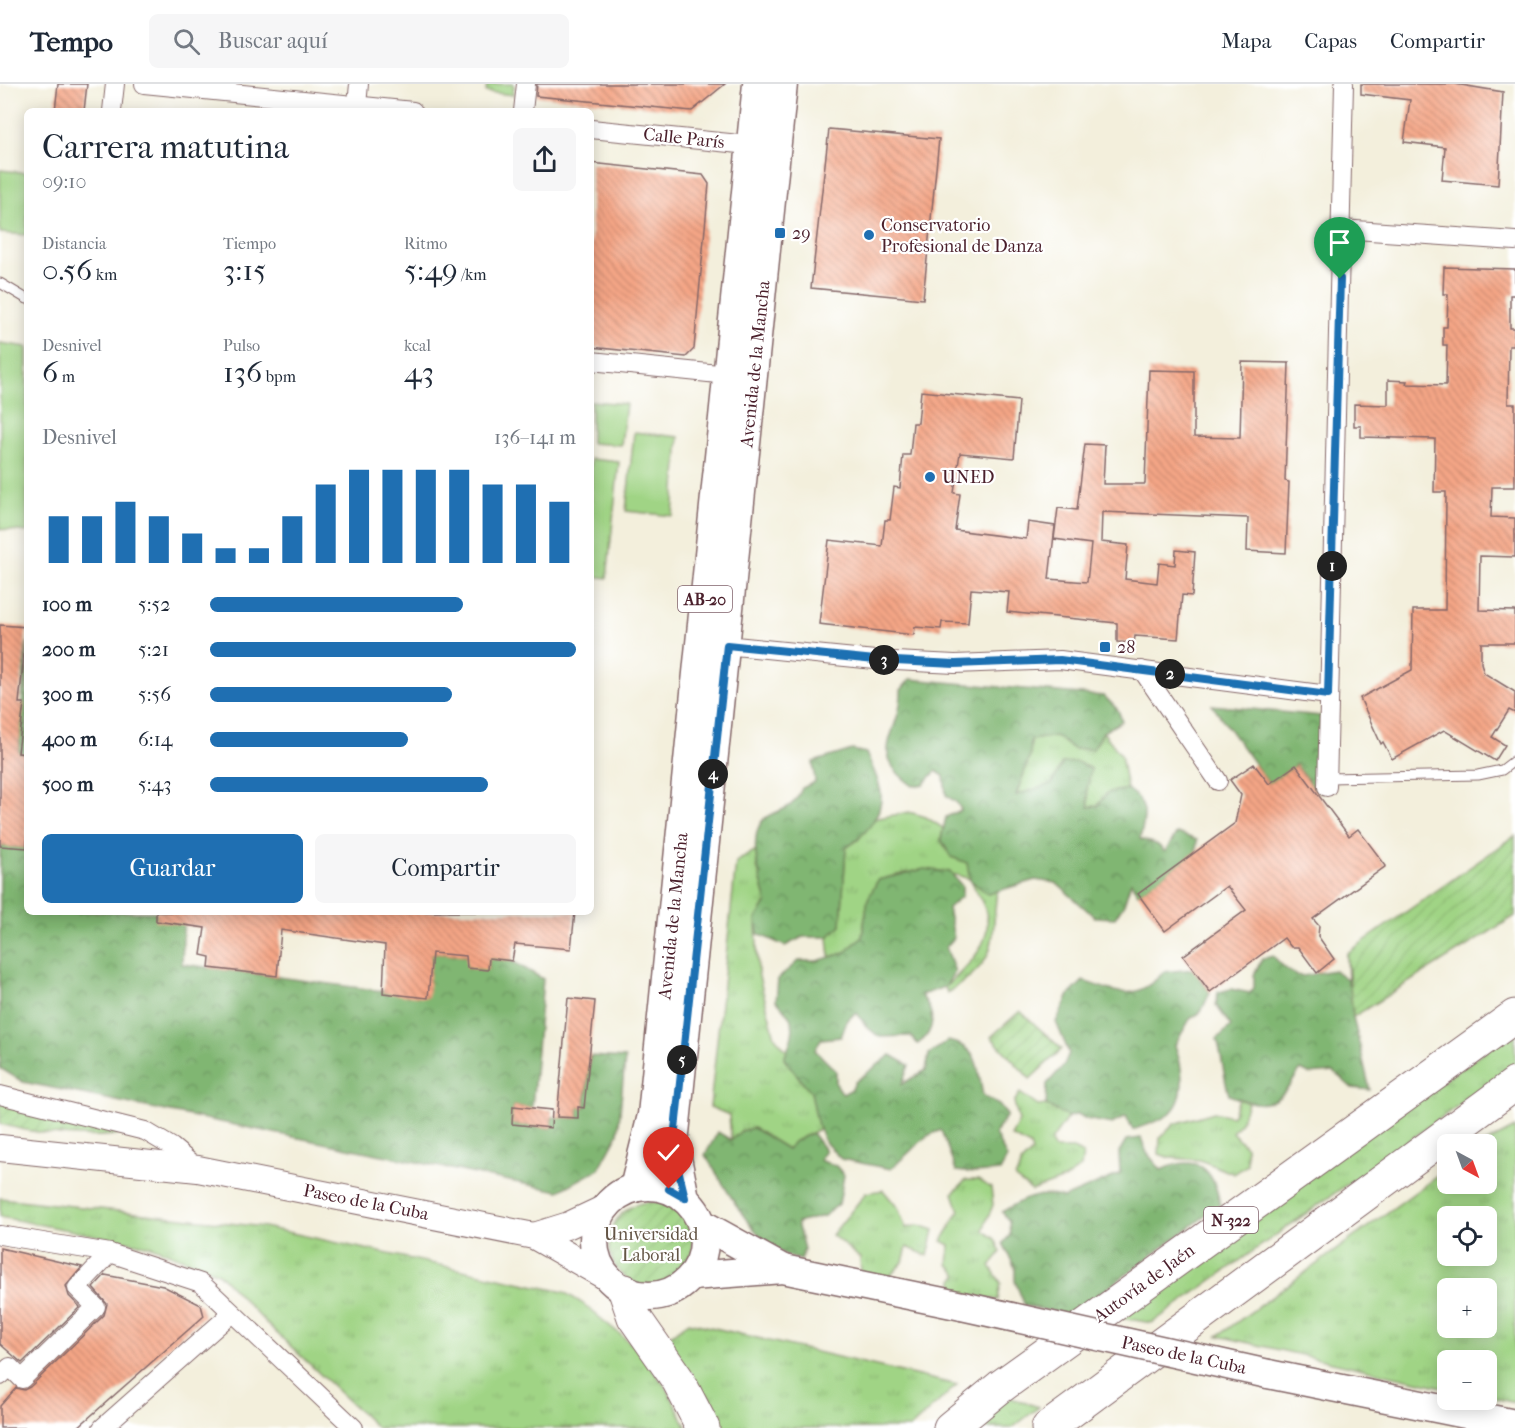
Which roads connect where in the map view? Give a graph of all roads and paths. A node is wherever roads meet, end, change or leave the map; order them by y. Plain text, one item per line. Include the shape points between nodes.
1 (115, 84) edge
2 (144, 84) edge
3 (358, 84) edge
4 (526, 84) edge
5 (757, 84) edge
6 (783, 84) edge
7 (1344, 84) edge
8 (357, 105) junction
9 (314, 106) edge
10 (112, 108) edge
11 (385, 108) edge
12 (524, 108) edge
13 (594, 129) edge
14 (764, 146) junction
15 (1341, 229) junction
16 (1515, 241) edge
17 (0, 284) edge
18 (24, 297) edge
19 (594, 361) edge
20 (728, 375) junction
21 (714, 644) junction
22 (1142, 670) junction
23 (1328, 695) junction
24 (1515, 760) edge
25 (1218, 781) dead end
26 (1328, 782) joint
27 (1515, 1016) edge
28 (1515, 1084) edge
29 (0, 1095) edge
30 (1515, 1110) edge
31 (1436, 1143) junction
32 (0, 1148) edge
33 (198, 1169) junction
34 (634, 1188) junction
35 (685, 1198) junction
36 (603, 1209) junction
37 (702, 1224) junction
38 (0, 1235) edge
39 (534, 1236) junction
40 (110, 1253) junction
41 (783, 1269) junction
42 (692, 1276) junction
43 (617, 1285) junction
44 (232, 1313) junction
45 (0, 1376) edge
46 (1515, 1424) edge
47 (102, 1428) edge
48 (354, 1428) edge
49 (704, 1428) edge
50 (950, 1428) edge
51 (1048, 1428) edge

1 - 10 street
2 - 9 street
3 - 8 street
4 - 12 street
5 - 14 main road, Avenida de la Mancha / AB-20
6 - 14 main road, Avenida de la Mancha / AB-20
7 - 15 street
8 - 9 street
8 - 11 street
13 - 14 street, Calle París
14 - 20 main road, Avenida de la Mancha / AB-20
14 - 21 main road, Avenida de la Mancha / AB-20 via 770,206
15 - 16 street
15 - 23 street
17 - 18 lane
19 - 20 street
20 - 21 main road, Avenida de la Mancha / AB-20
21 - 22 street via 875,660 955,664 1060,660
21 - 34 main road, Avenida de la Mancha / AB-20 via 652,1114
21 - 35 main road, Avenida de la Mancha via 673,1148
22 - 23 street
22 - 25 street
23 - 26 street
24 - 26 lane via 1502,770 1478,775
27 - 50 highway, Autovía de Jaén / N-322
28 - 31 highway
29 - 33 street, Paseo de la Cuba via 145,1131
30 - 31 highway
31 - 51 highway
32 - 33 main road, Paseo de la Cuba
33 - 39 main road, Paseo de la Cuba
34 - 35 main road via 652,1185
34 - 36 main road
35 - 37 main road
36 - 39 main road
36 - 43 main road via 595,1230 595,1252
37 - 41 main road, Paseo de la Cuba
37 - 42 main road via 705,1242
38 - 40 street
39 - 43 main road
40 - 44 street via 201,1283
40 - 45 street via 77,1288 96,1307 22,1379 10,1367
41 - 42 main road, Paseo de la Cuba
41 - 46 main road, Paseo de la Cuba, bridge
42 - 43 main road via 663,1294 644,1296
43 - 49 highway
44 - 47 street
44 - 48 street

